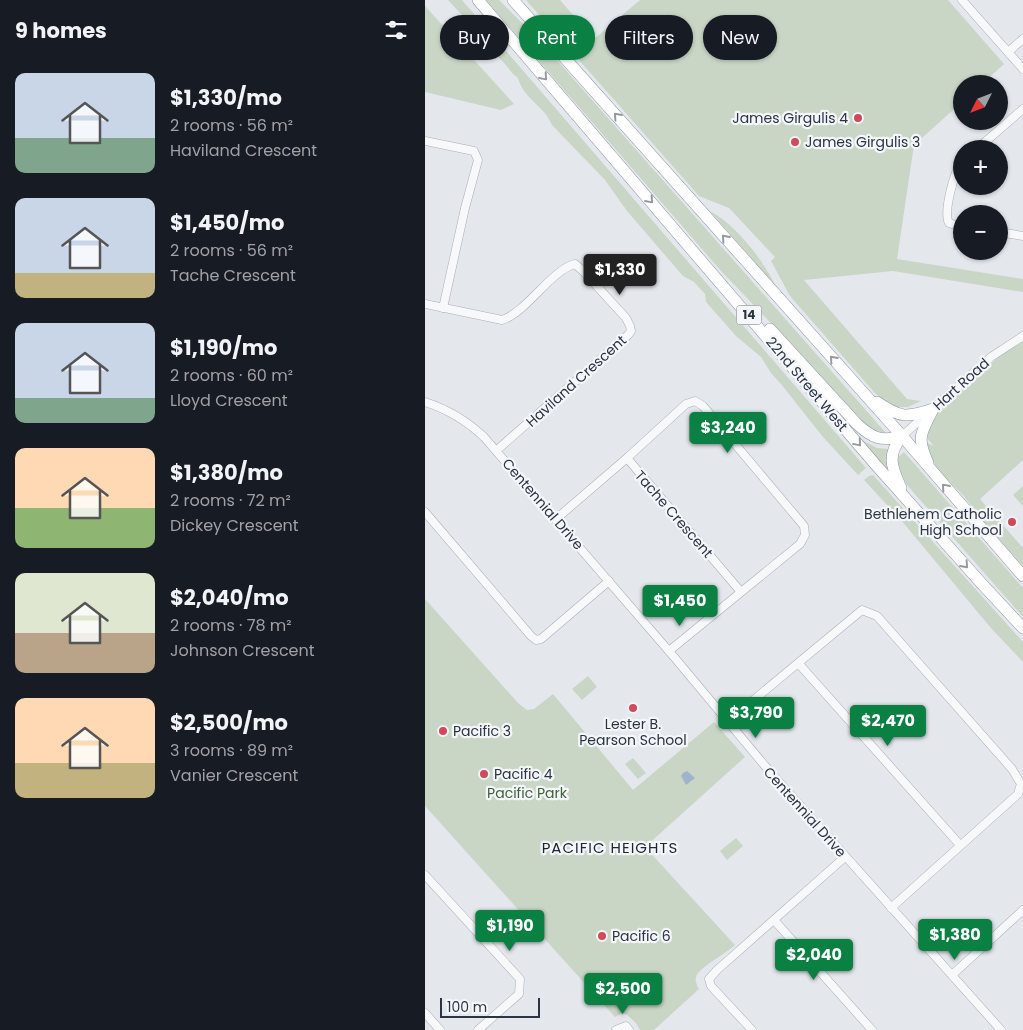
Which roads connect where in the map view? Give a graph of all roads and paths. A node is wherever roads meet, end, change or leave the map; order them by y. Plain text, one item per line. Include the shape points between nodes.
1 (478, 0) edge
2 (512, 0) edge
3 (962, 0) edge
4 (1023, 39) edge
5 (1008, 52) junction
6 (1023, 69) edge
7 (1023, 108) edge
8 (987, 140) edge
9 (425, 141) edge
10 (953, 187) edge
11 (953, 224) edge
12 (1008, 234) edge
13 (1023, 236) edge
14 (731, 294) junction
15 (425, 304) edge
16 (443, 308) junction
17 (1023, 336) edge
18 (865, 396) junction
19 (425, 402) edge
20 (933, 409) junction
21 (901, 436) junction
22 (497, 450) junction
23 (627, 458) junction
24 (931, 471) junction
25 (906, 498) junction
26 (425, 512) edge
27 (556, 519) junction
28 (1023, 576) edge
29 (609, 581) junction
30 (741, 592) junction
31 (1023, 628) edge
32 (669, 651) junction
33 (799, 664) junction
34 (727, 722) junction
35 (960, 844) junction
36 (845, 857) junction
37 (425, 875) edge
38 (891, 908) junction
39 (1022, 912) edge
40 (774, 920) junction
41 (952, 974) junction
42 (425, 1013) edge
43 (440, 1030) edge
44 (479, 1030) edge
45 (616, 1030) edge
46 (629, 1030) edge
47 (752, 1030) edge
48 (873, 1030) edge
49 (1001, 1030) edge

1 -> 14 highway, 22nd Street West / 14
18 -> 2 highway, 14
3 - 5 street
4 - 5 street
5 - 6 street
7 - 8 street
9 - 16 street via 474,151 478,160
10 - 11 street via 947,214 949,223
12 - 13 street
14 - 21 highway via 774,333 866,433 890,440
14 -> 25 highway, 22nd Street West / 14
15 - 16 street, Haviland Crescent
16 - 22 street, Haviland Crescent via 502,320 516,313 563,270 575,264 630,326 628,335
17 - 20 street, Hart Road via 991,357
18 - 20 highway via 901,416
18 - 21 highway, 14
19 - 22 street, Centennial Drive via 469,424
20 - 21 street, Hart Road
20 - 24 highway via 920,440
21 - 24 highway, 14
21 - 25 highway via 892,458
22 - 27 street, Centennial Drive
23 - 27 street, Tache Crescent
23 - 30 street, Tache Crescent
23 - 30 street, Tache Crescent via 686,404 695,401 703,406 805,530 800,544
28 -> 24 highway, 14
25 -> 31 highway, 22nd Street West / 14
26 - 29 street via 536,640
27 - 29 street, Centennial Drive
29 - 32 street, Centennial Drive
30 - 32 street, Tache Crescent
32 - 34 street, Centennial Drive
33 - 34 street
33 - 35 street
33 - 35 street via 862,610 877,616 1012,769 1021,784 1018,794
34 - 36 street, Centennial Drive
35 - 38 street
36 - 38 street, Centennial Drive
36 - 40 street
37 - 44 street via 520,979 519,994
38 - 41 street, Centennial Drive
39 - 41 street
40 - 47 street via 709,979 711,986
40 - 48 street
41 - 49 street, Centennial Drive
42 - 43 street
45 - 46 street via 625,1026

